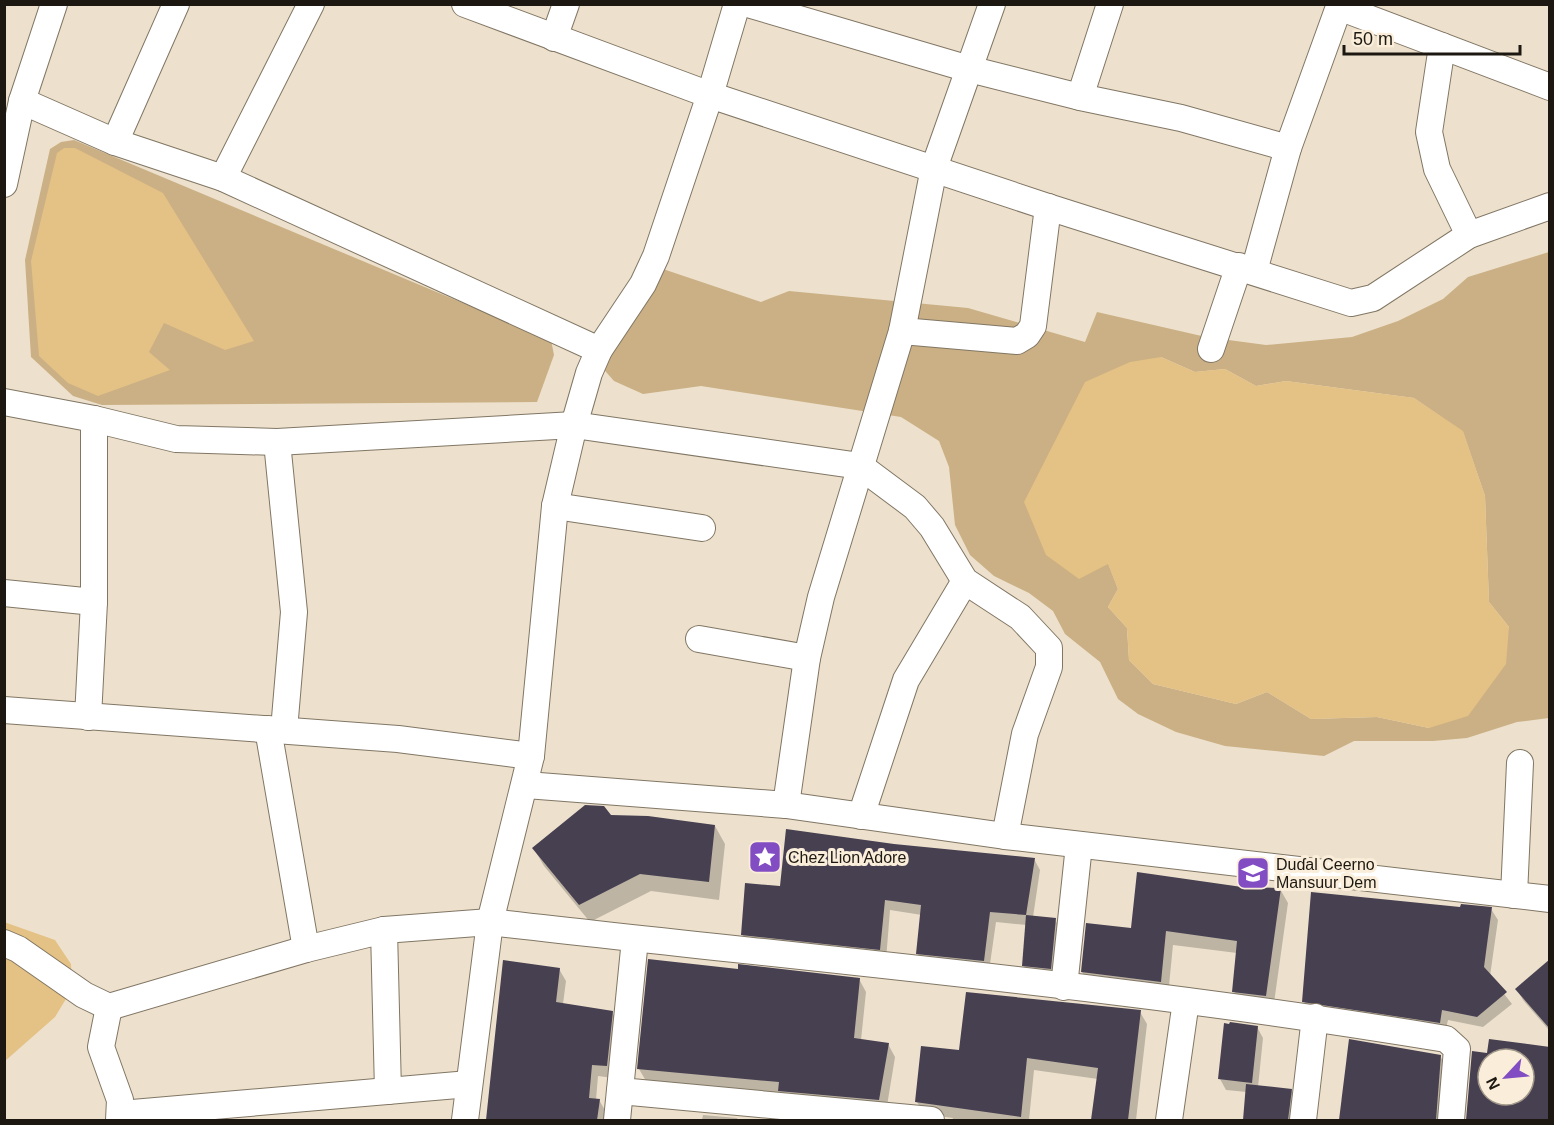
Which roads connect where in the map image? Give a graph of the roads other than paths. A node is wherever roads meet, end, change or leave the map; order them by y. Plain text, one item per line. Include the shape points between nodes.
1 (54, 4) edge
2 (176, 4) edge
3 (311, 4) edge
4 (465, 4) edge
5 (566, 4) edge
6 (737, 4) edge
7 (747, 4) edge
8 (992, 4) edge
9 (1110, 4) edge
10 (1339, 6) edge
11 (554, 38) junction
12 (1442, 46) junction
13 (969, 69) junction
14 (1550, 87) edge
15 (710, 95) junction
16 (1080, 97) junction
17 (22, 101) junction
18 (115, 142) junction
19 (1288, 148) junction
20 (934, 168) junction
21 (223, 178) junction
22 (4, 184) edge
23 (1550, 206) edge
24 (1048, 207) junction
25 (1469, 235) junction
26 (1246, 268) junction
27 (902, 331) junction
28 (1211, 349) dead end
29 (599, 350) junction
30 (4, 402) edge
31 (94, 419) junction
32 (574, 425) junction
33 (277, 441) junction
34 (860, 466) junction
35 (555, 506) junction
36 (702, 528) dead end
37 (965, 581) junction
38 (4, 594) edge
39 (94, 602) junction
40 (699, 639) dead end
41 (807, 658) junction
42 (4, 710) edge
43 (88, 717) junction
44 (276, 730) junction
45 (531, 756) junction
46 (1520, 763) dead end
47 (526, 785) junction
48 (786, 805) junction
49 (861, 816) junction
50 (1005, 836) junction
51 (1079, 845) junction
52 (1514, 895) junction
53 (1550, 899) edge
54 (490, 922) junction
55 (384, 930) junction
56 (635, 939) junction
57 (4, 943) edge
58 (306, 949) junction
59 (1064, 987) junction
60 (1186, 1001) junction
61 (109, 1007) junction
62 (1315, 1017) junction
63 (469, 1084) junction
64 (388, 1091) junction
65 (620, 1091) junction
66 (120, 1117) edge
67 (465, 1120) edge
68 (617, 1120) edge
69 (931, 1120) edge
70 (1169, 1120) edge
71 (1303, 1120) edge
72 (1451, 1120) edge

1 - 17 street
2 - 18 street
3 - 21 street
4 - 11 street
5 - 11 street
6 - 15 street
7 - 13 street
8 - 13 street
9 - 16 street
10 - 12 street
10 - 19 street
11 - 15 street
12 - 14 street
12 - 25 street via 1429,132 1437,169
13 - 16 street
13 - 20 street
15 - 20 street
15 - 29 street via 649,271
16 - 19 street via 1181,117
17 - 18 street
17 - 22 street
18 - 21 street
19 - 26 street
20 - 24 street
20 - 27 street
21 - 29 street
23 - 25 street
24 - 26 street
24 - 27 street via 1033,326 1027,336 1017,341
25 - 26 street via 1363,302 1351,303
26 - 28 street
27 - 34 street
29 - 32 street
30 - 31 street
31 - 33 street via 176,439
31 - 39 street
32 - 33 street
32 - 34 street
32 - 35 street
33 - 44 street via 294,612
34 - 37 street via 915,507
34 - 41 street
35 - 36 street
35 - 45 street
37 - 49 street via 906,680
37 - 50 street via 1020,618 1048,648 1049,667 1025,734
38 - 39 street
39 - 43 street
40 - 41 street
41 - 48 street
42 - 43 street
43 - 44 street
44 - 45 street via 398,739
44 - 58 street
45 - 47 street
46 - 52 street
47 - 48 street
47 - 54 street
48 - 49 street
49 - 50 street
50 - 51 street
51 - 52 street
51 - 59 street
52 - 53 street
54 - 55 street
54 - 56 street
54 - 63 street
55 - 58 street
55 - 64 street
56 - 59 street
56 - 65 street
57 - 61 street
58 - 61 street
59 - 60 street
60 - 62 street
60 - 70 street
61 - 66 street via 101,1047 120,1100
62 - 71 street
62 - 72 street via 1446,1039 1454,1045 1457,1055
63 - 64 street
63 - 67 street
64 - 66 street
65 - 68 street
65 - 69 street

